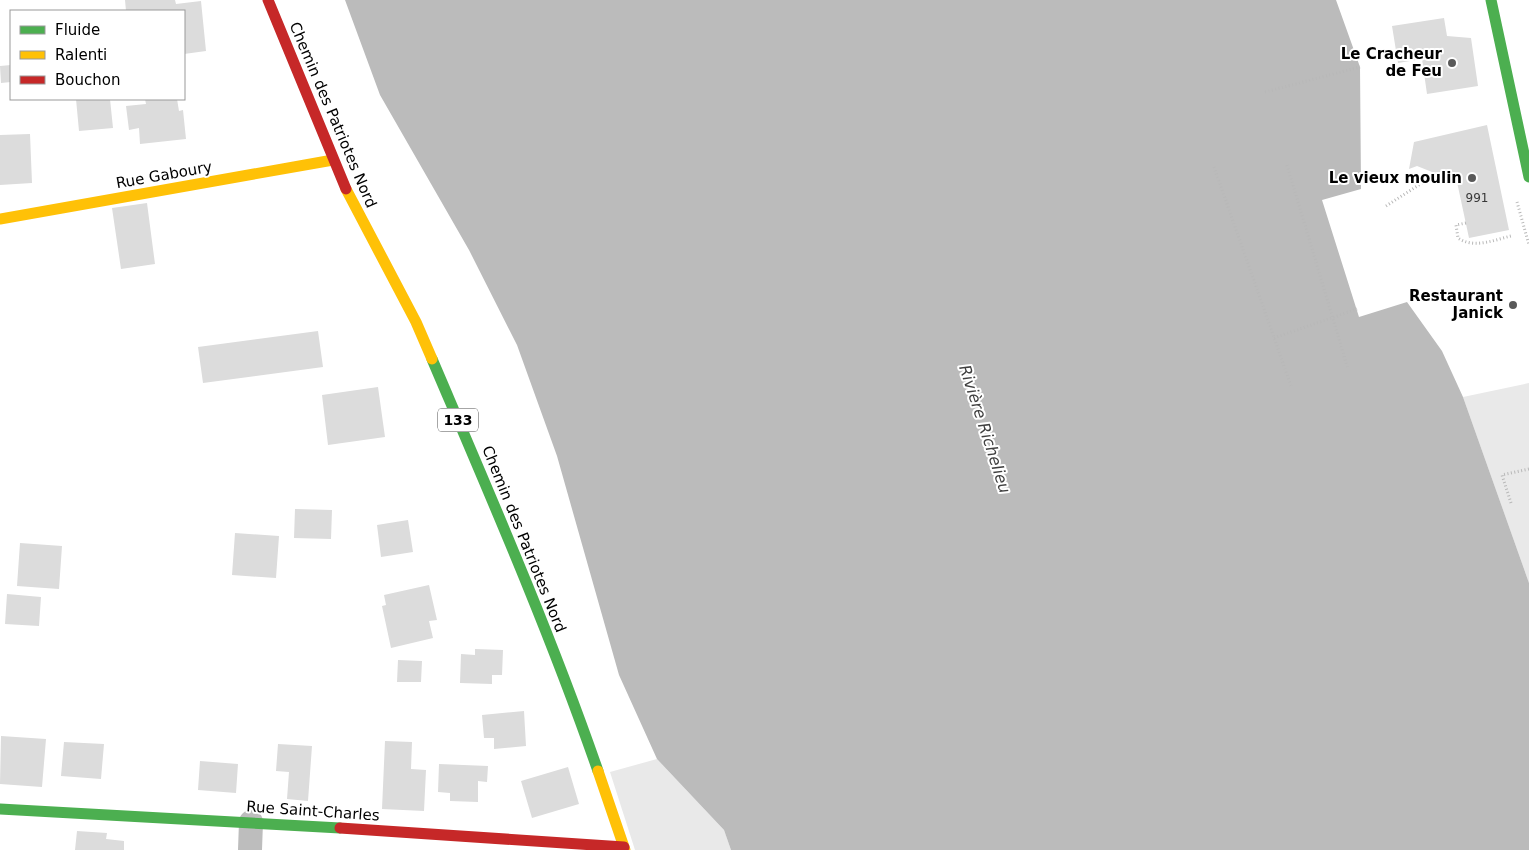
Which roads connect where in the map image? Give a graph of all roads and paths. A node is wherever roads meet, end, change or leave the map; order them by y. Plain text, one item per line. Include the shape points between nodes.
1 (268, 0) edge
2 (1491, 0) edge
3 (1360, 68) dead end
4 (1264, 92) dead end
5 (333, 160) junction
6 (1287, 165) dead end
7 (1214, 167) dead end
8 (1436, 174) dead end
9 (1529, 177) edge
10 (1516, 198) dead end
11 (1386, 206) dead end
12 (0, 219) edge
13 (1466, 223) dead end
14 (1511, 236) dead end
15 (1529, 244) edge
16 (1357, 309) dead end
17 (1274, 338) junction
18 (1348, 369) dead end
19 (1291, 386) dead end
20 (1529, 469) edge
21 (1511, 503) dead end
22 (0, 809) edge
23 (251, 822) junction
24 (624, 848) edge
25 (250, 850) edge

1 - 5 main road, Chemin des Patriotes Nord / 133
2 - 9 main road
3 - 4 path
5 - 12 main road, Rue Gaboury
5 - 24 main road, Chemin des Patriotes Nord / 133 via 358,215 416,322 512,546 573,699
6 - 18 path
7 - 17 path
8 - 11 path
10 - 15 path
13 - 14 path via 1456,225 1458,238 1466,243
16 - 17 path
17 - 19 path
20 - 21 path via 1502,475
22 - 23 main road, Rue Saint-Charles
23 - 24 main road, Rue Saint-Charles
23 - 25 street

